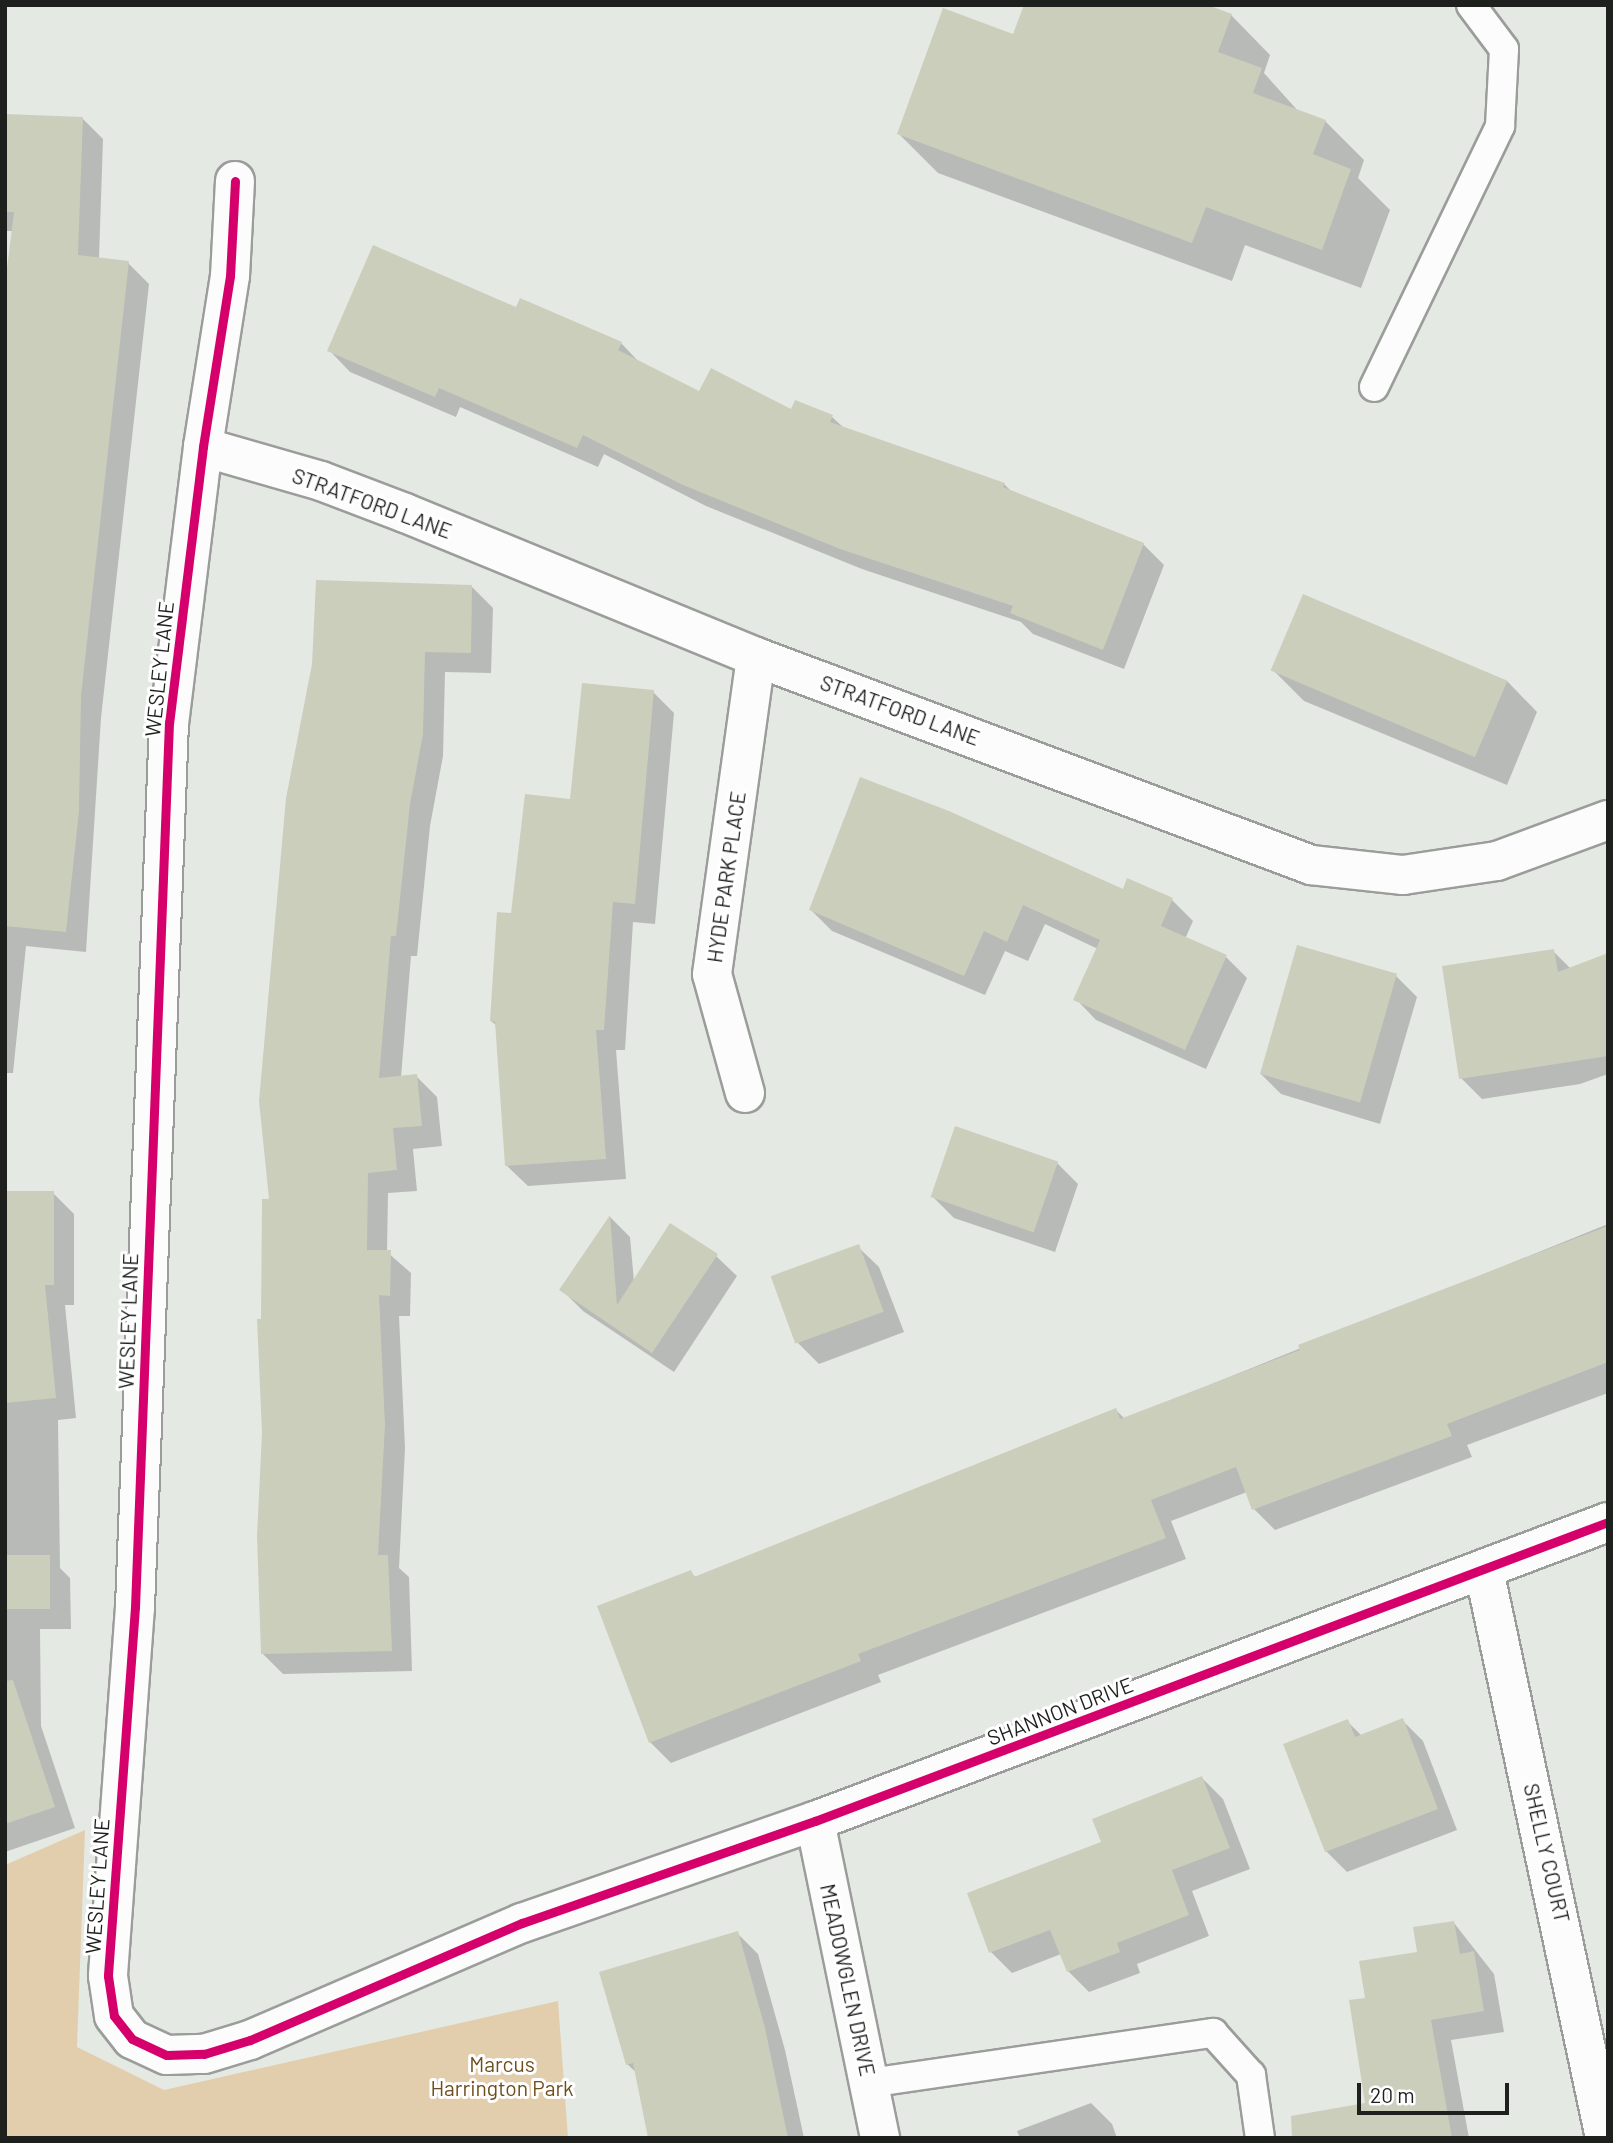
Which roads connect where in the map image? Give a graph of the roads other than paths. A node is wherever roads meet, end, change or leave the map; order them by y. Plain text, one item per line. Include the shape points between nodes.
1 (1471, 5) edge
2 (235, 181) dead end
3 (1374, 387) dead end
4 (203, 447) junction
5 (755, 657) junction
6 (1608, 820) edge
7 (745, 1093) dead end
8 (1608, 1522) edge
9 (1483, 1570) junction
10 (815, 1821) junction
11 (522, 1923) joint
12 (869, 2083) junction
13 (880, 2138) edge
14 (1260, 2138) edge
15 (1605, 2138) edge

1 - 3 lane via 1504,49 1500,126
2 - 4 street, WESLEY LANE via 230,276
4 - 5 street, STRATFORD LANE via 321,481
4 - 11 street, WESLEY LANE via 169,722 135,1607 108,1976 114,2016 132,2039 167,2055 204,2054 250,2040
5 - 6 street, STRATFORD LANE via 1311,865 1403,875 1497,861
5 - 7 street, HYDE PARK PLACE via 712,974
8 - 9 street, SHANNON DRIVE
9 - 10 street, SHANNON DRIVE
9 - 15 street, SHELLY COURT
10 - 11 street, SHANNON DRIVE
10 - 12 street, MEADOWGLEN DRIVE
12 - 13 street, MEADOWGLEN DRIVE
12 - 14 lane via 1213,2033 1251,2075

